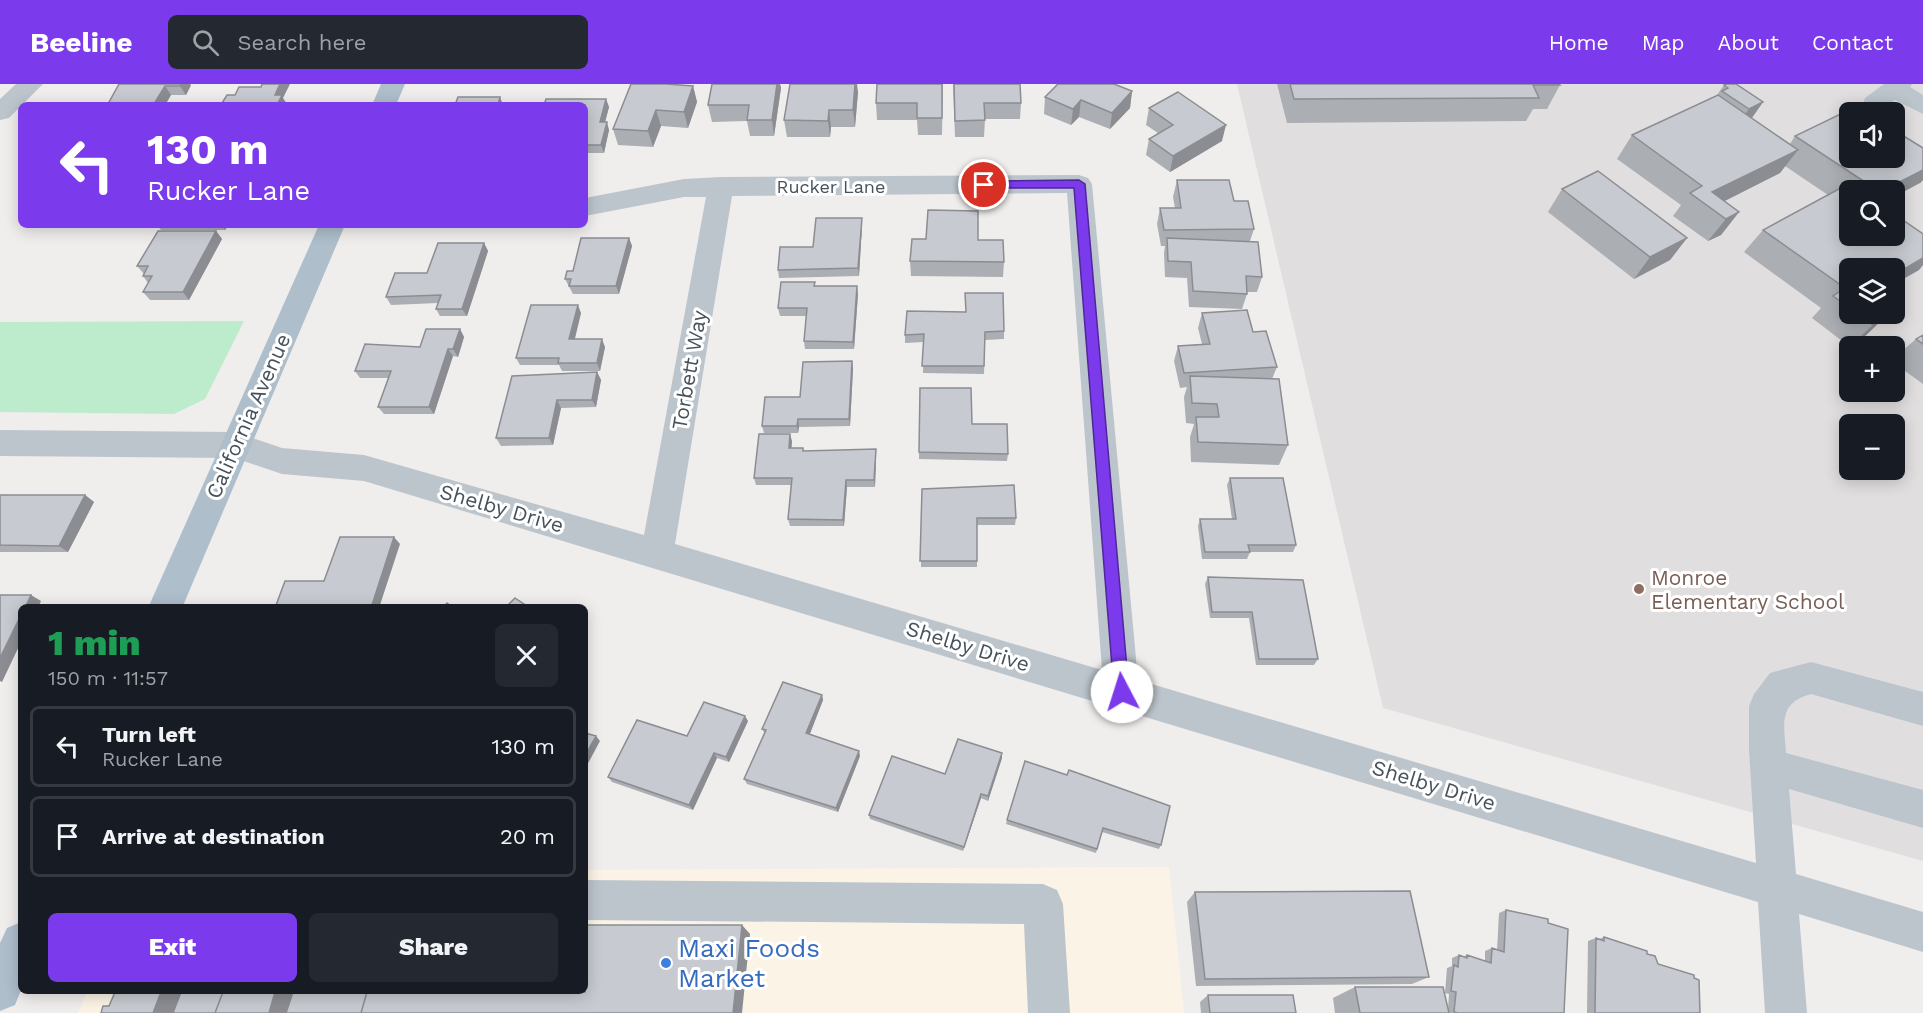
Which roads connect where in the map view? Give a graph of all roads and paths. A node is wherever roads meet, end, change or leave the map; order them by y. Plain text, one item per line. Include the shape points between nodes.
1 (31, 84) edge
2 (393, 84) edge
3 (1897, 86) edge
4 (385, 102) edge
5 (1877, 102) edge
6 (1923, 106) edge
7 (0, 112) edge
8 (721, 186) junction
9 (588, 206) edge
10 (331, 228) edge
11 (0, 443) edge
12 (235, 445) junction
13 (657, 553) junction
14 (167, 604) edge
15 (1122, 692) junction
16 (1923, 708) edge
17 (1769, 766) junction
18 (1923, 809) edge
19 (1778, 888) junction
20 (588, 900) edge
21 (1923, 932) edge
22 (18, 949) edge
23 (0, 990) edge
24 (1049, 1013) edge
25 (1786, 1013) edge

1 - 7 street
2 - 4 main road
3 - 5 street
3 - 6 street
8 - 9 street, Rucker Lane via 684,188
8 - 13 street, Torbett Way
8 - 15 street, Rucker Lane via 1079,184
10 - 12 main road, California Avenue
11 - 12 street, Shelby Drive
12 - 13 street, Shelby Drive via 282,461 364,468
12 - 14 main road, California Avenue
13 - 15 street, Shelby Drive
15 - 19 street, Shelby Drive
16 - 17 street via 1811,678 1783,685 1767,706
17 - 18 street
17 - 19 street
19 - 21 street, Shelby Drive
19 - 25 street
20 - 24 street via 1043,904
22 - 23 main road

